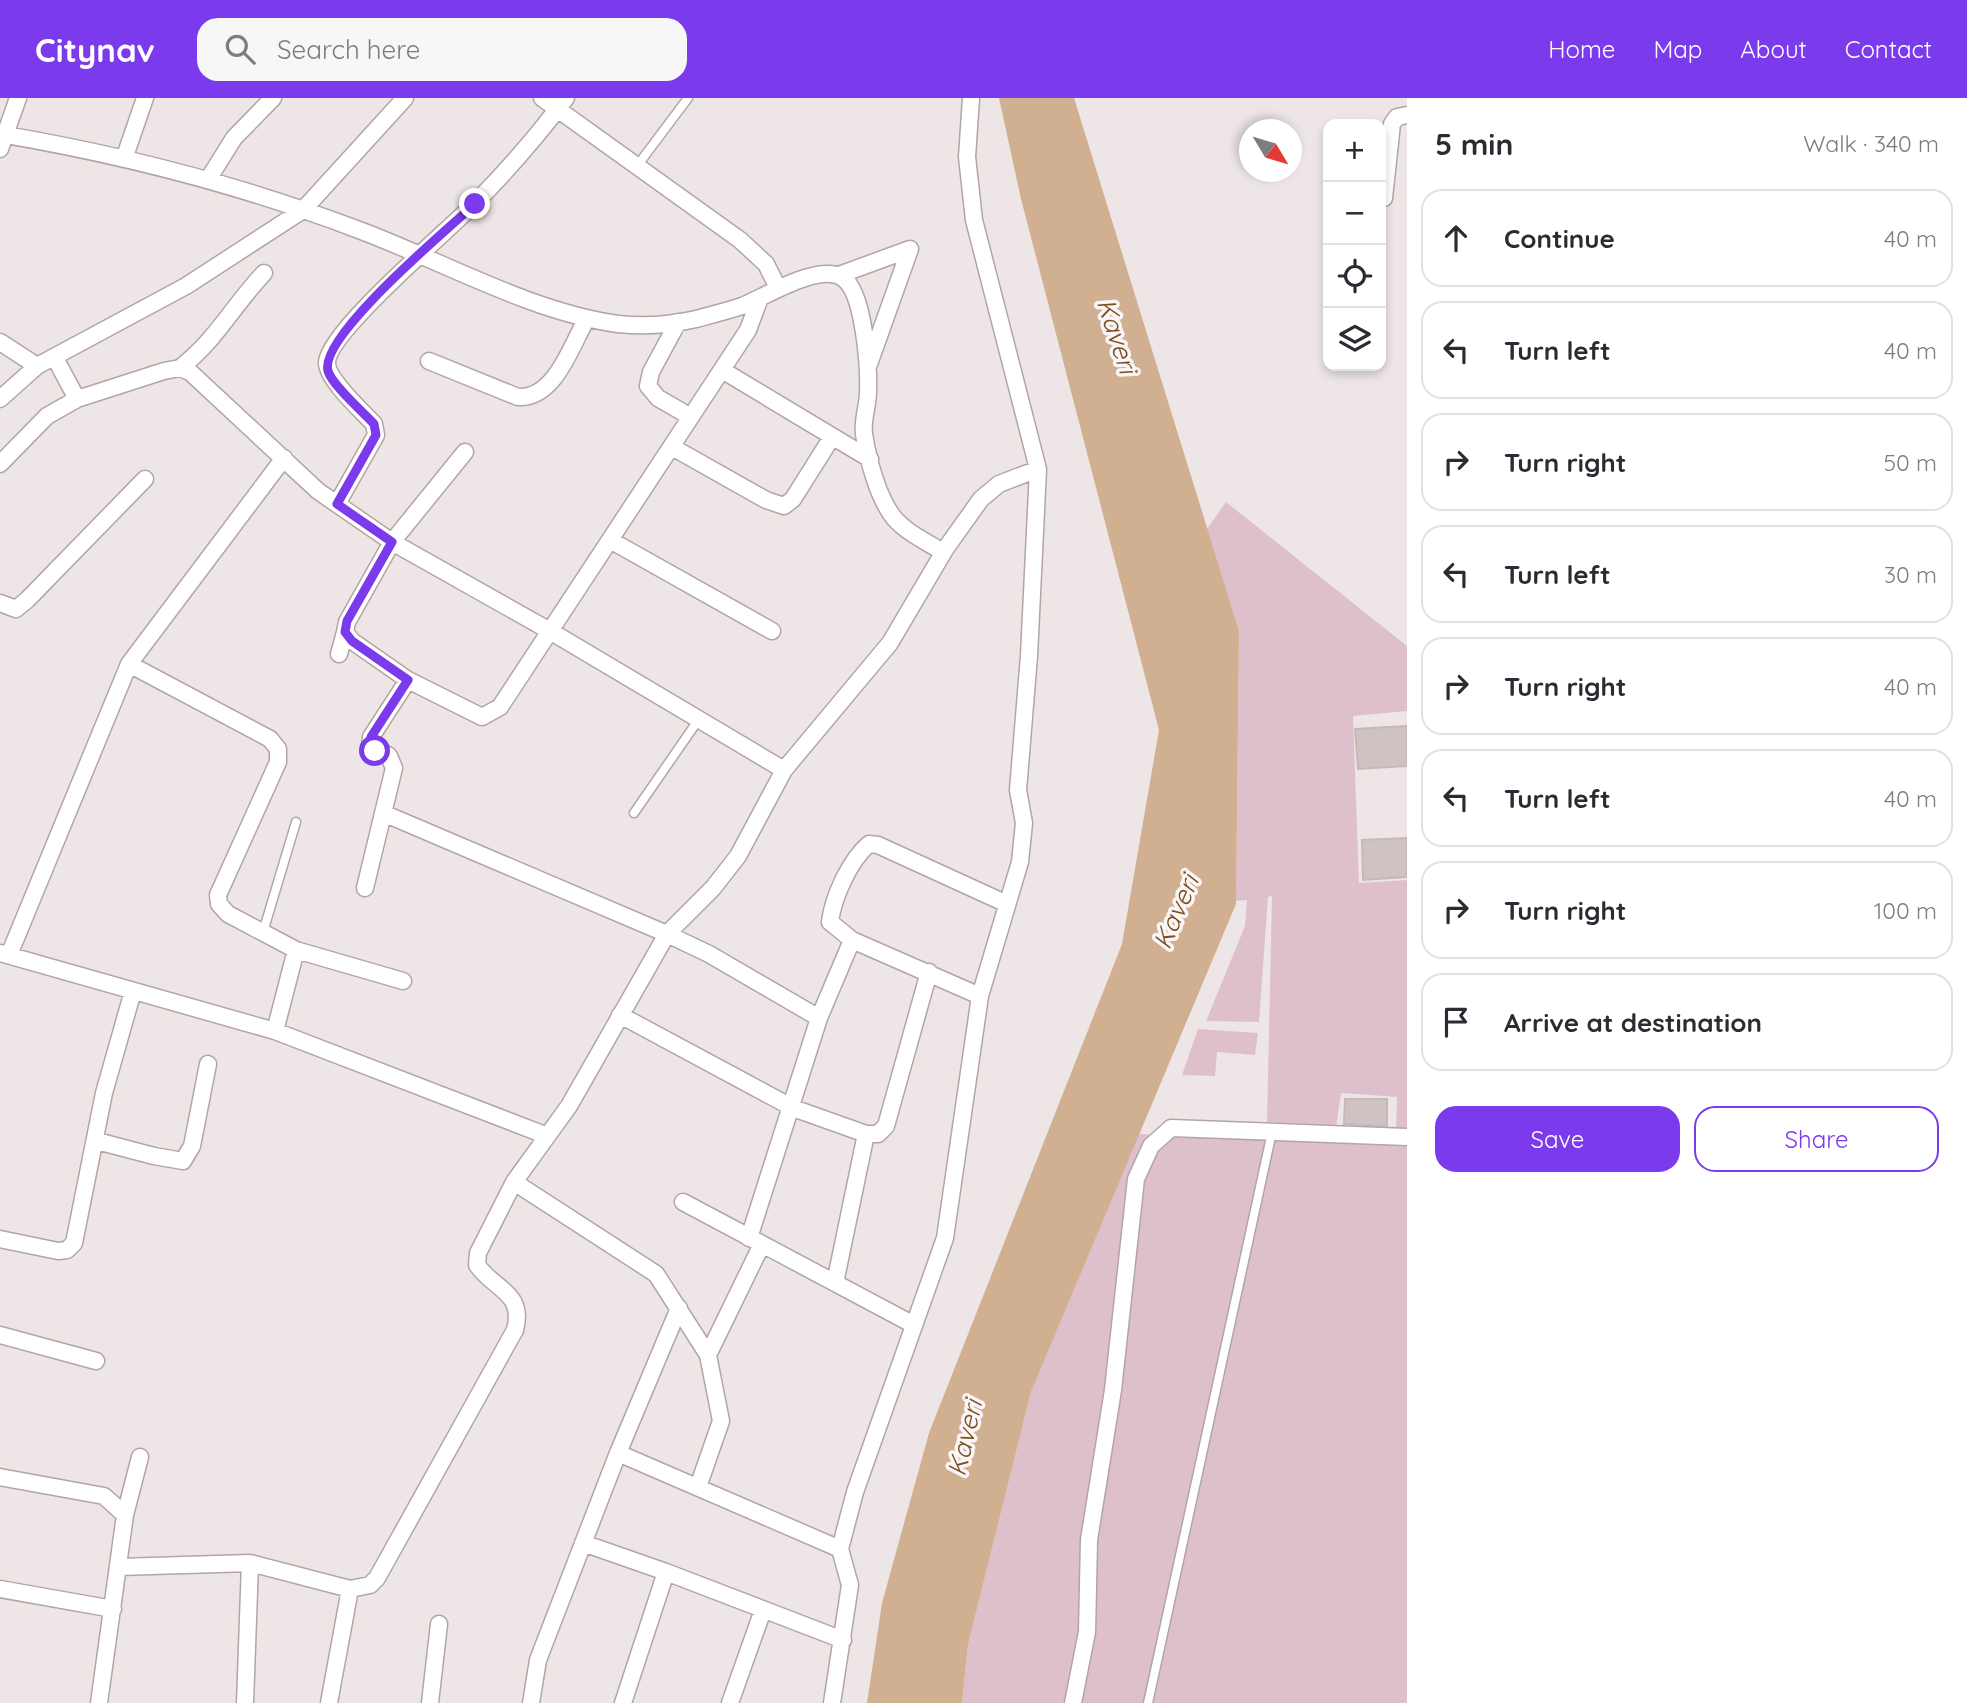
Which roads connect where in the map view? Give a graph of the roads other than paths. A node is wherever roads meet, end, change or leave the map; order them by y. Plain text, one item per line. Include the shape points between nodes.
1 (18, 98) edge
2 (145, 98) edge
3 (273, 98) edge
4 (405, 98) edge
5 (542, 98) edge
6 (688, 98) edge
7 (971, 98) edge
8 (562, 104) edge
9 (1407, 116) edge
10 (1, 139) edge
11 (124, 159) junction
12 (637, 166) junction
13 (209, 178) junction
14 (1386, 182) edge
15 (303, 210) junction
16 (421, 254) junction
17 (264, 274) dead end
18 (839, 275) junction
19 (778, 288) junction
20 (760, 298) junction
21 (587, 318) junction
22 (678, 322) junction
23 (0, 342) edge
24 (54, 358) junction
25 (429, 361) dead end
26 (37, 366) junction
27 (180, 368) junction
28 (867, 368) junction
29 (722, 370) junction
30 (0, 399) edge
31 (77, 400) junction
32 (691, 417) junction
33 (832, 437) junction
34 (672, 446) junction
35 (465, 452) dead end
36 (284, 458) junction
37 (870, 459) junction
38 (0, 464) edge
39 (1038, 469) junction
40 (145, 479) dead end
41 (337, 504) junction
42 (610, 540) junction
43 (392, 542) junction
44 (943, 552) junction
45 (0, 603) edge
46 (550, 631) junction
47 (345, 632) junction
48 (772, 632) dead end
49 (339, 654) dead end
50 (129, 664) junction
51 (408, 680) junction
52 (699, 719) junction
53 (784, 769) junction
54 (383, 813) junction
55 (634, 813) dead end
56 (296, 822) dead end
57 (365, 888) dead end
58 (1007, 904) junction
59 (263, 932) junction
60 (667, 934) junction
61 (852, 940) junction
62 (296, 950) junction
63 (5, 954) edge
64 (929, 972) junction
65 (403, 981) dead end
66 (133, 990) junction
67 (980, 996) junction
68 (620, 1015) junction
69 (820, 1018) junction
70 (275, 1031) junction
71 (208, 1064) dead end
72 (793, 1108) junction
73 (1272, 1132) junction
74 (866, 1134) junction
75 (545, 1135) junction
76 (1407, 1137) edge
77 (97, 1141) junction
78 (514, 1182) junction
79 (683, 1202) dead end
80 (0, 1239) edge
81 (755, 1241) junction
82 (835, 1283) junction
83 (678, 1308) junction
84 (914, 1325) junction
85 (0, 1335) edge
86 (708, 1354) junction
87 (96, 1361) dead end
88 (618, 1453) junction
89 (139, 1457) dead end
90 (0, 1476) edge
91 (698, 1487) junction
92 (125, 1515) junction
93 (583, 1543) junction
94 (840, 1549) junction
95 (250, 1563) junction
96 (118, 1567) junction
97 (666, 1572) junction
98 (0, 1588) edge
99 (350, 1589) junction
100 (113, 1609) junction
101 (763, 1610) junction
102 (439, 1624) dead end
103 (842, 1640) junction
104 (99, 1703) edge
105 (245, 1703) edge
106 (329, 1703) edge
107 (430, 1703) edge
108 (531, 1703) edge
109 (623, 1703) edge
110 (730, 1703) edge
111 (832, 1703) edge
112 (1073, 1703) edge
113 (1148, 1703) edge

1 - 10 street
2 - 11 street
3 - 13 street via 234,138
4 - 15 street
5 - 8 street
6 - 12 lane
7 - 39 street via 967,157 972,208
8 - 12 street
8 - 16 street via 493,185
9 - 14 street via 1392,124
10 - 11 street
11 - 13 street
12 - 19 street via 757,255
13 - 15 street
15 - 16 street
15 - 24 street via 186,286
16 - 21 street
16 - 41 street via 380,291 331,347 328,374 374,424 376,435
17 - 27 street via 218,334
18 - 19 street via 825,274
18 - 28 street via 851,284 857,298
18 - 28 street via 910,249
19 - 20 street
20 - 22 street
20 - 29 street via 748,330
21 - 22 street via 653,326
21 - 25 street via 549,384 531,397 518,397
22 - 32 street via 651,372 648,387
23 - 26 street
24 - 26 street
24 - 31 street
26 - 30 street
27 - 31 street
27 - 36 street via 204,384
28 - 37 street via 863,433
29 - 32 street
29 - 33 street
31 - 38 street via 47,416
32 - 34 street
33 - 34 street via 784,506
33 - 37 street
34 - 42 street
35 - 43 street
36 - 41 street
36 - 50 street
37 - 44 street via 893,517
39 - 44 street via 990,491
39 - 58 street via 1018,790 1024,823 1020,862
40 - 45 street via 27,600 16,609
41 - 43 street
42 - 46 street
42 - 48 street
43 - 46 street
43 - 47 street
44 - 53 street via 890,643
46 - 51 street via 500,707 482,717
46 - 52 street
47 - 49 street
47 - 51 street
50 - 59 street via 270,739 278,748 278,762 218,895 228,914
50 - 63 street
51 - 54 street via 371,737 375,751 393,761
52 - 53 street
52 - 55 lane
53 - 60 street via 738,856
54 - 57 street
54 - 60 street
56 - 59 lane
58 - 61 street via 869,844 858,853 831,910 830,922
58 - 67 street
59 - 62 street
60 - 68 street
60 - 69 street
61 - 64 street
61 - 69 street
62 - 65 street
62 - 70 street
63 - 66 street
64 - 67 street
64 - 74 street via 886,1126 878,1134
66 - 70 street
66 - 77 street
67 - 84 street via 945,1238
68 - 72 street
68 - 75 street via 569,1105
69 - 72 street
70 - 75 street
71 - 77 street via 192,1146 183,1161
72 - 74 street
72 - 81 street
73 - 76 street
73 - 112 street via 1171,1128 1151,1146 1136,1179 1089,1540 1087,1632
73 - 113 lane
74 - 82 street
75 - 78 street
77 - 80 street via 74,1244 58,1251
78 - 83 street via 639,1260 656,1274
78 - 99 street via 478,1253 477,1265 517,1306 515,1330 377,1578 370,1585
79 - 81 street
81 - 82 street
81 - 86 street
82 - 84 street
83 - 86 street
83 - 88 street
84 - 94 street via 855,1492
85 - 87 street
86 - 91 street via 721,1421
88 - 91 street
88 - 93 street
89 - 92 street
90 - 92 street via 104,1496
91 - 94 street
92 - 96 street
93 - 97 street
93 - 108 street via 538,1660
94 - 103 street via 850,1584
95 - 96 street
95 - 99 street
95 - 105 street
96 - 100 street
97 - 101 street
97 - 109 street
98 - 100 street
99 - 106 street
100 - 104 street
101 - 103 street
101 - 110 street
102 - 107 street
103 - 111 street

